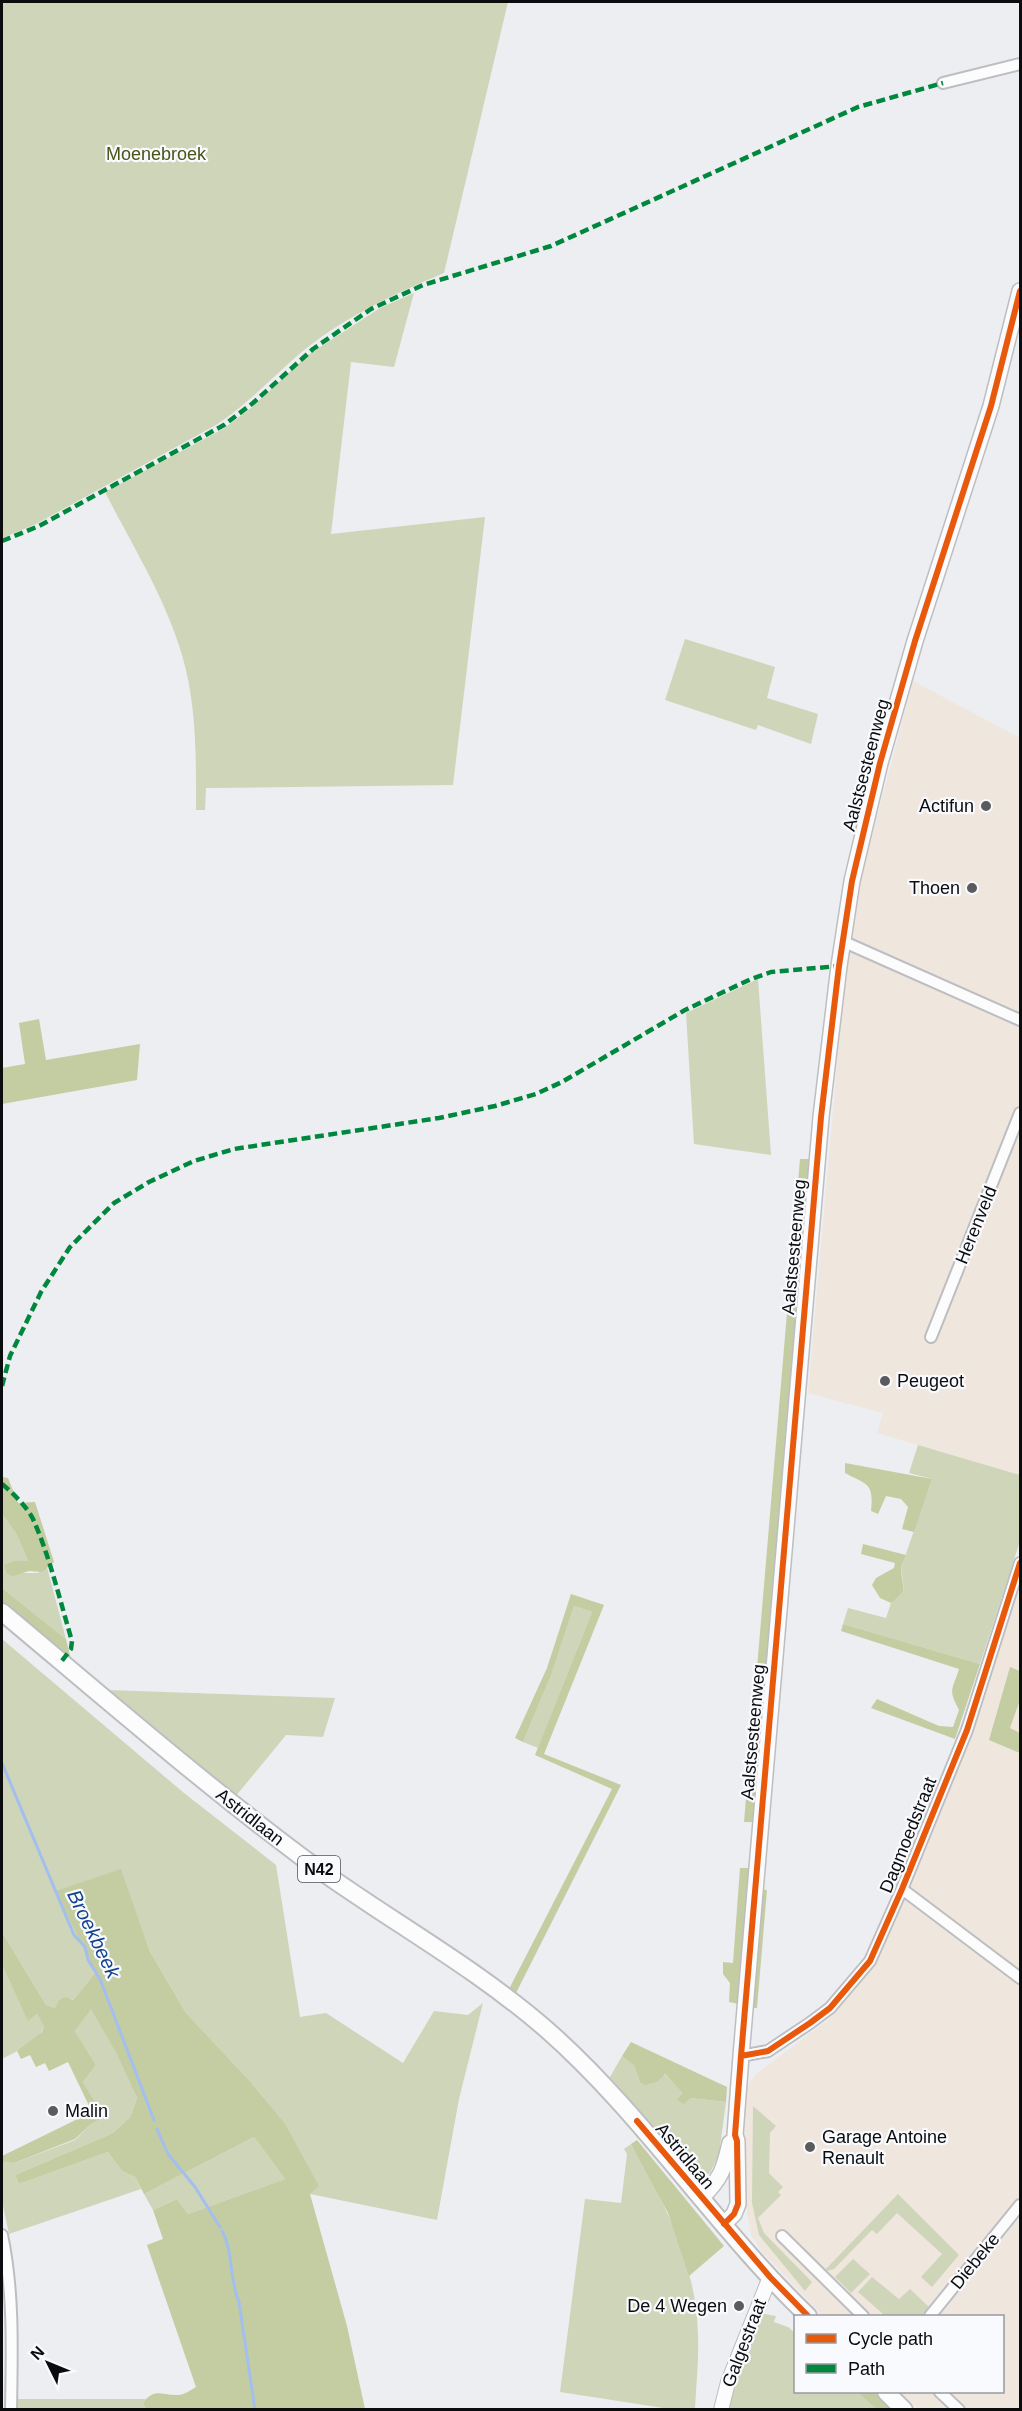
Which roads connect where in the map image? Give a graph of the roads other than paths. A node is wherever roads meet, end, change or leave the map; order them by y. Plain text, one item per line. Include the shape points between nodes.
1 (1020, 64) edge
2 (943, 82) dead end
3 (1020, 291) edge
4 (842, 941) junction
5 (1020, 1020) edge
6 (1020, 1113) edge
7 (931, 1337) dead end
8 (1020, 1563) edge
9 (2, 1612) edge
10 (902, 1889) junction
11 (1020, 1978) edge
12 (741, 2056) junction
13 (735, 2135) junction
14 (701, 2198) junction
15 (1020, 2205) edge
16 (724, 2224) junction
17 (2, 2235) edge
18 (782, 2236) dead end
19 (770, 2277) junction
20 (807, 2315) edge
21 (862, 2315) edge
22 (931, 2315) edge
23 (888, 2393) edge
24 (942, 2393) edge
25 (11, 2409) edge
26 (721, 2409) edge
27 (904, 2409) edge
28 (959, 2409) edge

1 - 2 street
3 - 4 main road, Aalstsesteenweg via 992,406 915,641 880,763
4 - 5 street
4 - 12 main road, Aalstsesteenweg via 820,1117
6 - 7 street, Herenveld
8 - 10 street, Dagmoedstraat via 967,1730
9 - 14 main road, Astridlaan / N42 via 245,1814 479,1976 539,2024 613,2096
10 - 11 street, Dagmoedstraat
10 - 12 street, Dagmoedstraat via 870,1961 830,2008 768,2051
12 - 13 main road, Aalstsesteenweg
13 - 14 main road, Aalstsesteenweg via 719,2181
13 - 16 main road, Aalstsesteenweg via 738,2204
14 - 16 main road, Astridlaan / N42
15 - 22 street, Diebeke
16 - 19 main road, Astridlaan / N42
17 - 25 street via 12,2313
18 - 21 street
19 - 20 main road, Astridlaan / N42
19 - 26 street, Galgestraat
23 - 27 main road
24 - 28 street

